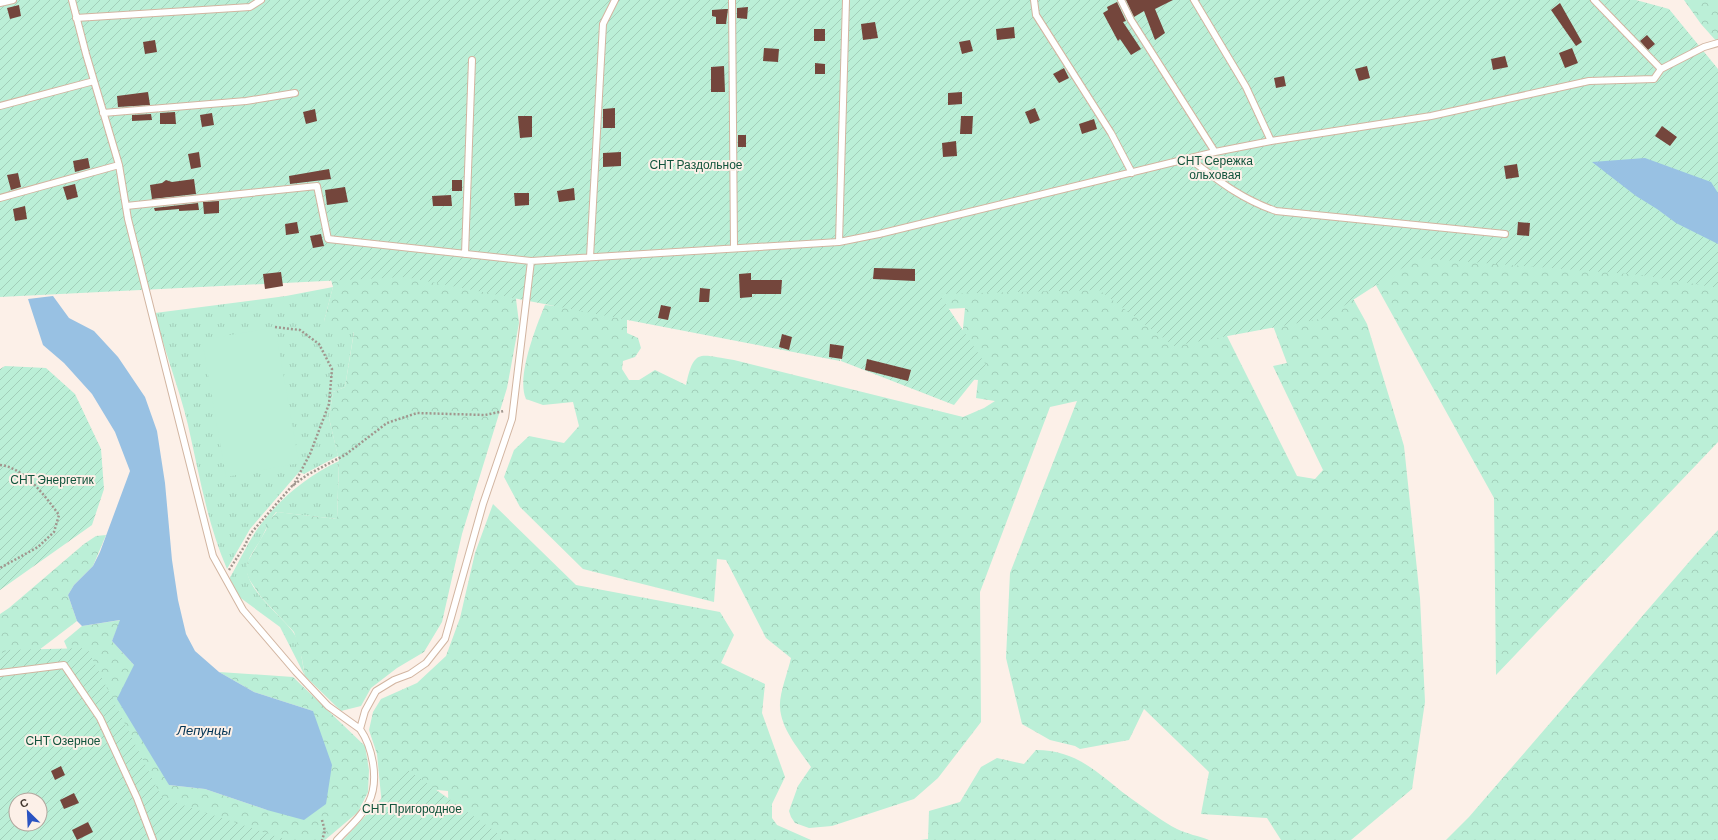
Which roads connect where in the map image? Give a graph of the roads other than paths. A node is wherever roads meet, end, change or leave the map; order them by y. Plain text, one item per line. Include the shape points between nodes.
1 (14, 0) edge
2 (72, 0) edge
3 (261, 0) edge
4 (615, 0) edge
5 (732, 0) edge
6 (846, 0) edge
7 (1034, 0) edge
8 (1121, 0) edge
9 (1194, 0) edge
10 (1594, 0) edge
11 (0, 3) edge
12 (76, 18) junction
13 (1718, 43) edge
14 (472, 60) dead end
15 (1662, 69) junction
16 (94, 81) junction
17 (295, 93) dead end
18 (0, 106) edge
19 (103, 113) junction
20 (1271, 141) junction
21 (1215, 152) junction
22 (1190, 159) junction
23 (119, 164) junction
24 (1132, 172) junction
25 (0, 198) edge
26 (126, 206) junction
27 (1505, 234) dead end
28 (839, 242) junction
29 (734, 248) junction
30 (465, 254) junction
31 (590, 257) junction
32 (531, 261) junction
33 (0, 673) edge
34 (360, 729) junction
35 (153, 840) edge
36 (337, 840) edge

1 - 11 lane
2 - 12 lane
3 - 12 lane via 250,7
4 - 31 lane via 603,24
5 - 29 lane
6 - 28 lane
7 - 24 lane via 1036,15 1111,132
8 - 21 lane via 1131,20
9 - 20 lane via 1246,87
10 - 15 lane
12 - 16 lane
13 - 15 lane via 1704,47
14 - 30 lane
15 - 20 lane via 1654,79 1589,81 1431,116
16 - 18 lane
16 - 19 lane
17 - 19 lane via 246,101
19 - 23 lane
20 - 21 lane
21 - 22 lane
22 - 24 lane
22 - 27 lane via 1230,190 1276,211
23 - 25 lane
23 - 26 lane
24 - 28 lane
26 - 30 lane via 317,186 328,239
26 - 34 lane via 213,556 243,610 328,706
28 - 29 lane
29 - 31 lane
30 - 32 lane
31 - 32 lane
32 - 34 lane via 512,419 483,504 445,639 426,663 410,674 376,690 365,711
33 - 35 lane via 64,665 100,718 132,786
34 - 36 lane via 372,757 375,784 364,811

